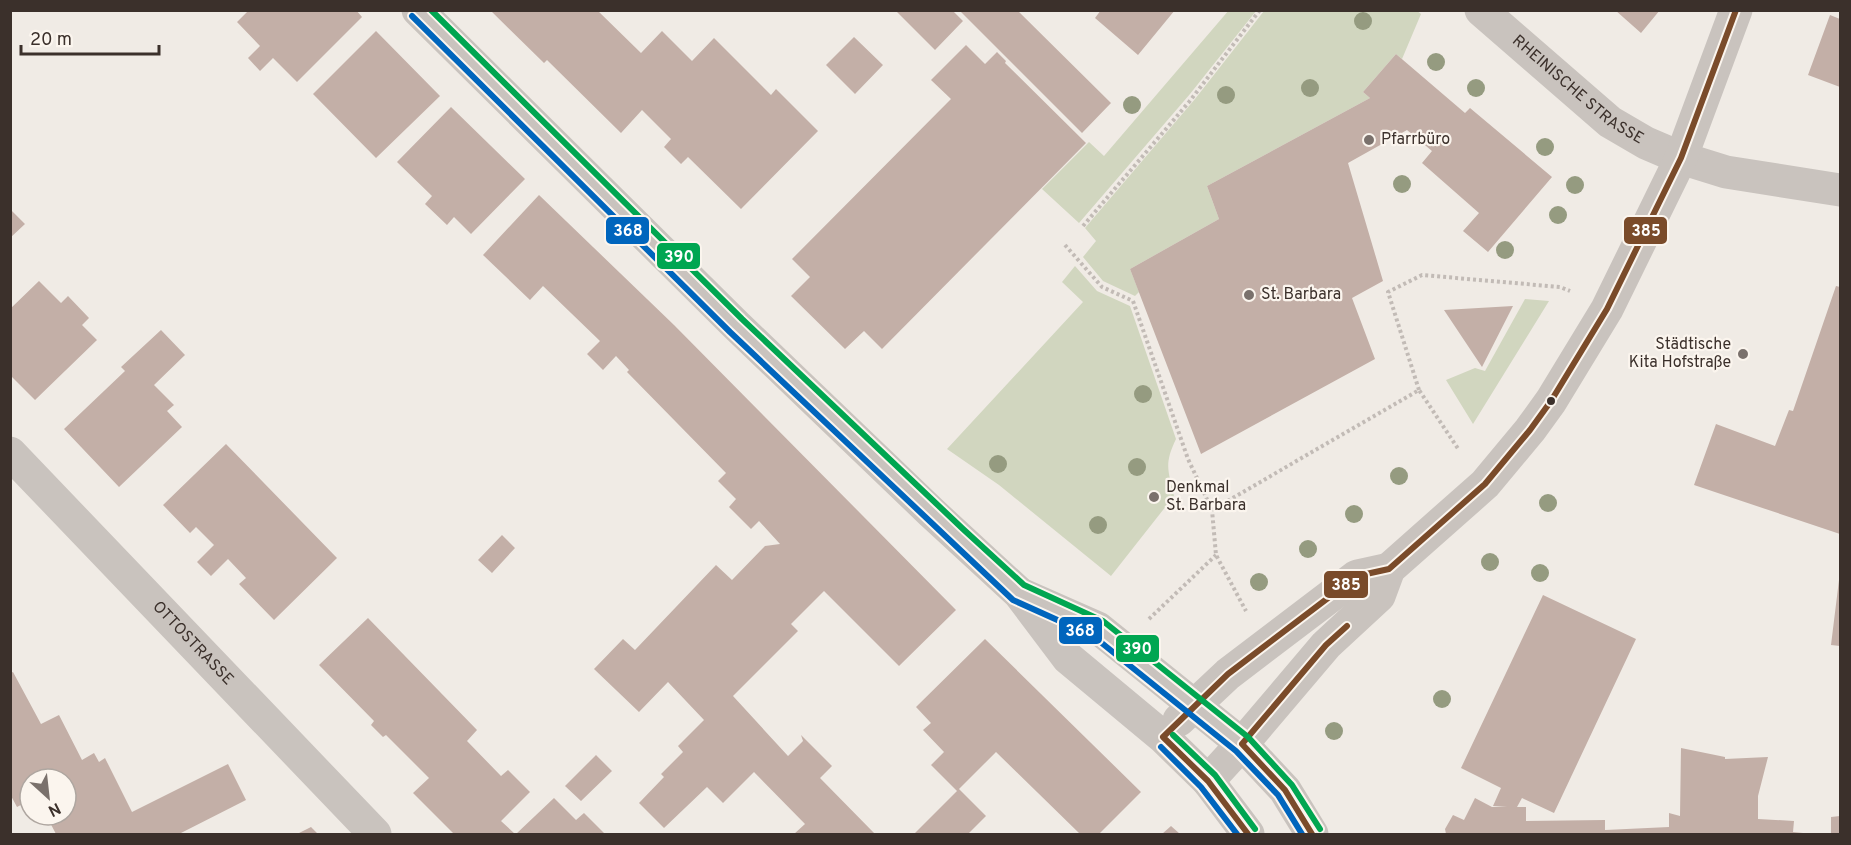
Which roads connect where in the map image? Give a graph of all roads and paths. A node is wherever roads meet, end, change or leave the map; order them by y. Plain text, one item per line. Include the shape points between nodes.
1 (418, 10) edge
2 (1260, 10) edge
3 (1481, 10) edge
4 (1736, 10) edge
5 (1681, 158) junction
6 (1840, 190) edge
7 (1083, 226) dead end
8 (1065, 245) dead end
9 (1571, 292) dead end
10 (1419, 390) junction
11 (10, 453) edge
12 (1485, 484) junction
13 (1212, 510) junction
14 (1216, 555) junction
15 (1389, 569) junction
16 (1019, 593) junction
17 (1248, 613) dead end
18 (1144, 624) dead end
19 (1193, 706) junction
20 (1163, 737) junction
21 (1242, 744) junction
22 (1208, 781) junction
23 (375, 834) edge
24 (1248, 834) edge
25 (1312, 834) edge

1 - 16 street via 736,325
2 - 7 path via 1189,102
3 - 5 street, RHEINISCHE STRASSE via 1610,122
4 - 5 street
5 - 6 street, RHEINISCHE STRASSE via 1726,172
5 - 12 street via 1607,309 1551,401
8 - 13 path via 1102,287 1133,301 1188,459
9 - 10 path via 1560,287 1422,274 1388,292
10 - 12 path
10 - 13 path
11 - 23 street, OTTOSTRASSE
12 - 15 street
13 - 14 path
14 - 17 path
14 - 18 path
15 - 19 street via 1358,576 1265,644
15 - 21 street via 1379,596 1326,645
16 - 19 street via 1098,628
16 - 20 street via 1068,658
19 - 20 street
19 - 21 street
20 - 22 street
21 - 22 street
21 - 25 street via 1285,790
22 - 24 street

